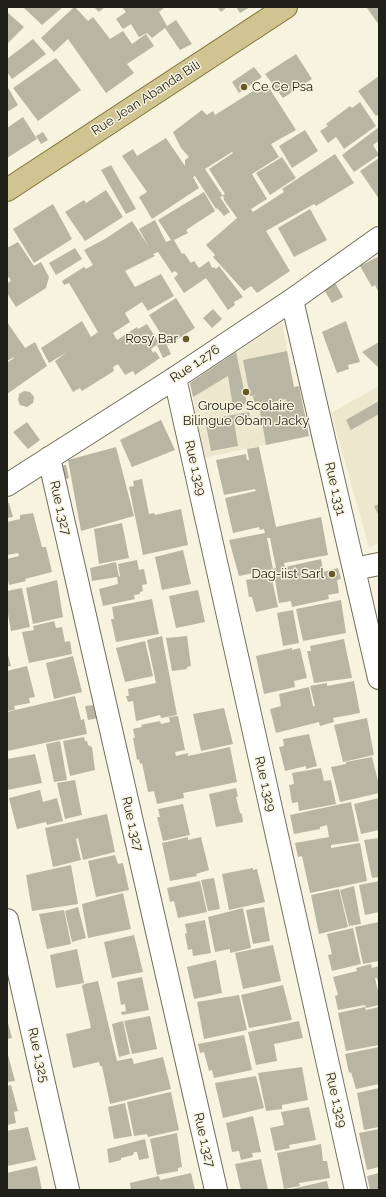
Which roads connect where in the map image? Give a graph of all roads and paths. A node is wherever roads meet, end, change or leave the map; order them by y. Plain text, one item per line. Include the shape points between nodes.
1 (286, 7) edge
2 (7, 190) edge
3 (379, 238) edge
4 (292, 300) junction
5 (175, 378) junction
6 (49, 458) junction
7 (7, 484) edge
8 (379, 564) edge
9 (354, 569) junction
10 (379, 678) edge
11 (7, 920) edge
12 (68, 1190) edge
13 (216, 1190) edge
14 (356, 1190) edge

1 - 2 main road, Rue Jean Abanda Bili
3 - 4 street, Rue 1.276
4 - 5 street, Rue 1.276
4 - 9 street, Rue 1.331
5 - 6 street, Rue 1.276
5 - 14 street, Rue 1.329
6 - 7 street, Rue 1.276
6 - 13 street, Rue 1.327
8 - 9 street
9 - 10 street, Rue 1.331
11 - 12 street, Rue 1.325

